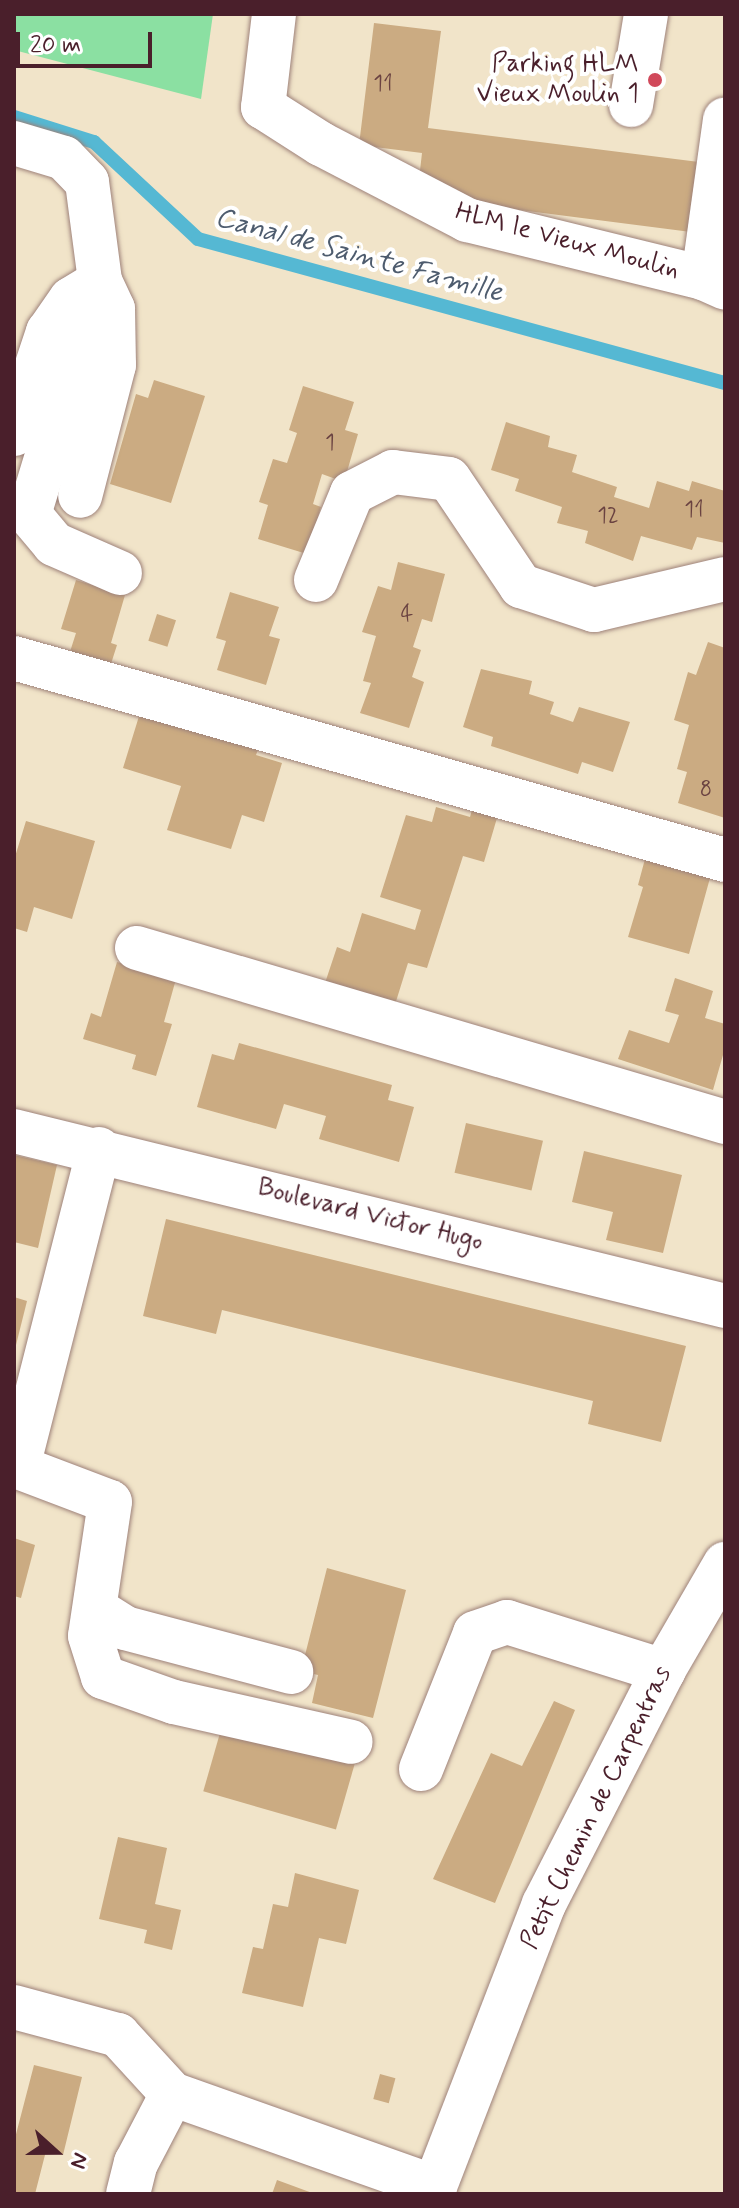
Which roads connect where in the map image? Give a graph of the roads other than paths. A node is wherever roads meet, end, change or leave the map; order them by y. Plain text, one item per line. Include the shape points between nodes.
1 (274, 14) edge
2 (646, 14) edge
3 (631, 105) dead end
4 (725, 120) edge
5 (14, 143) edge
6 (100, 281) junction
7 (714, 283) edge
8 (14, 434) edge
9 (80, 496) dead end
10 (120, 573) dead end
11 (725, 579) edge
12 (316, 580) dead end
13 (14, 658) edge
14 (725, 860) edge
15 (137, 948) dead end
16 (725, 1122) edge
17 (14, 1131) edge
18 (99, 1149) junction
19 (725, 1306) edge
20 (725, 1564) edge
21 (95, 1609) junction
22 (663, 1671) junction
23 (291, 1672) dead end
24 (351, 1742) dead end
25 (421, 1769) dead end
26 (14, 2007) edge
27 (172, 2094) junction
28 (434, 2191) edge
29 (128, 2194) edge

1 - 7 street, HLM le Vieux Moulin via 263,107 321,144 467,220
2 - 3 street
4 - 7 street, HLM le Vieux Moulin
5 - 6 street via 64,158 87,182
6 - 8 street via 71,299 48,332
6 - 9 street via 113,309 117,340
6 - 10 street via 29,514 54,544
11 - 12 street via 594,610 521,586 449,479 393,472 352,493
13 - 14 street
15 - 16 street
17 - 18 street, Boulevard Victor Hugo
18 - 19 street, Boulevard Victor Hugo
18 - 21 street via 18,1467 110,1502
20 - 22 street, Petit Chemin de Carpentras
21 - 23 street via 125,1628
21 - 24 street via 90,1636 103,1677 174,1702
22 - 25 street via 507,1622 475,1633
22 - 28 street, Petit Chemin de Carpentras via 544,1904
26 - 27 street via 118,2035
27 - 28 street
27 - 29 street via 136,2163

